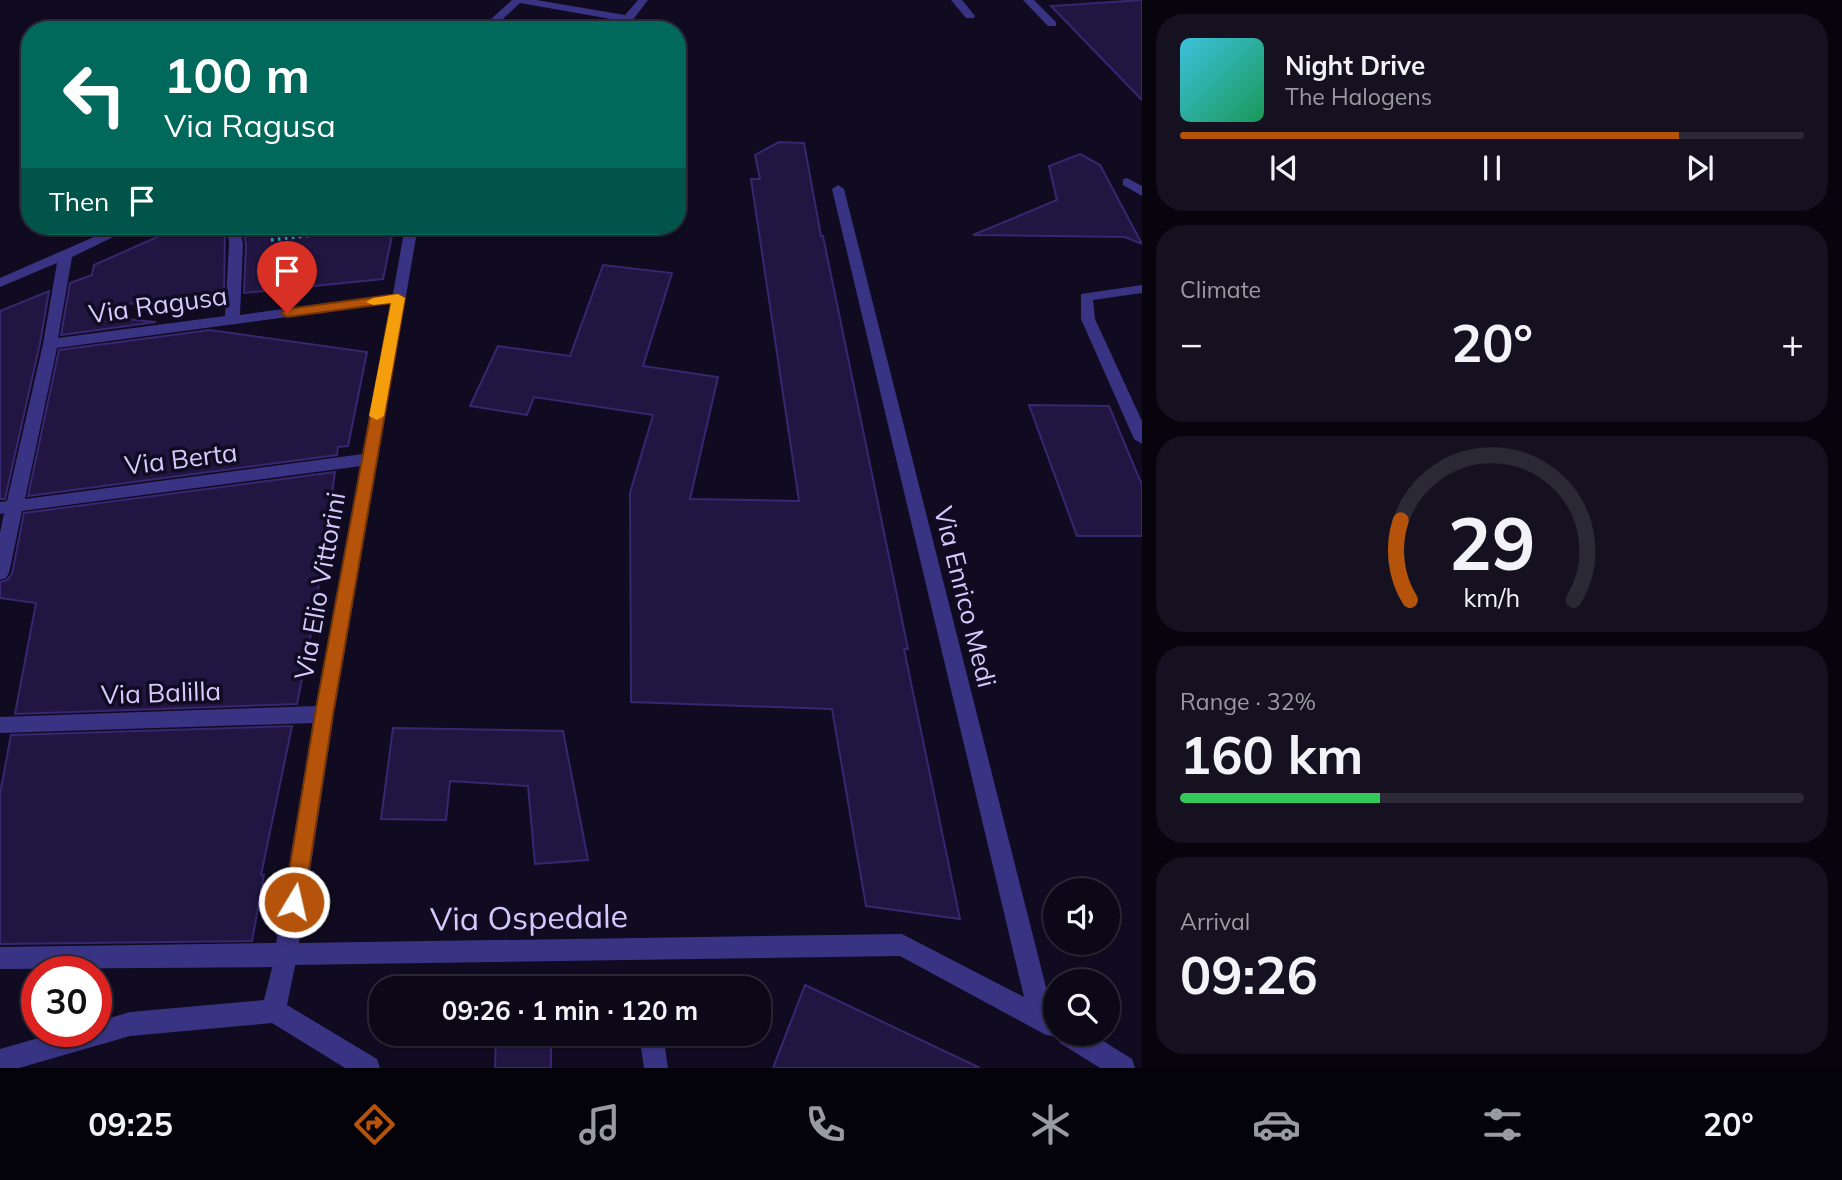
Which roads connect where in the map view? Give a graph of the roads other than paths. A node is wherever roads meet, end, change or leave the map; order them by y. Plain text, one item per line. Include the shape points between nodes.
1 (518, 0) edge
2 (643, 0) edge
3 (956, 0) edge
4 (1028, 0) edge
5 (970, 16) dead end
6 (494, 21) edge
7 (1052, 24) dead end
8 (1127, 182) dead end
9 (838, 189) dead end
10 (1142, 192) edge
11 (110, 235) edge
12 (234, 235) edge
13 (410, 235) edge
14 (65, 256) junction
15 (0, 283) edge
16 (1142, 289) edge
17 (398, 298) junction
18 (232, 320) junction
19 (50, 344) junction
20 (1142, 439) edge
21 (369, 459) junction
22 (7, 507) edge
23 (0, 573) edge
24 (324, 714) junction
25 (0, 724) edge
26 (285, 956) junction
27 (0, 958) edge
28 (1043, 1001) edge
29 (274, 1011) junction
30 (1043, 1018) edge
31 (653, 1046) edge
32 (1088, 1046) edge
33 (0, 1061) edge
34 (368, 1068) edge
35 (656, 1068) edge
36 (1123, 1068) edge

1 - 2 street via 628,19
1 - 6 street
3 - 5 street
4 - 7 street
8 - 10 street
9 - 28 street, Via Enrico Medi
11 - 14 street
12 - 18 street
13 - 17 street, Via Elio Vittorini
14 - 15 street
14 - 19 street
16 - 20 street via 1086,297 1088,318
17 - 18 street, Via Ragusa
17 - 21 street, Via Elio Vittorini
18 - 19 street, Via Ragusa
19 - 22 street
21 - 22 street, Via Berta
21 - 24 street, Via Elio Vittorini
22 - 23 street
24 - 25 street, Via Balilla
24 - 26 street, Via Elio Vittorini
26 - 27 street, Via Ospedale
26 - 29 street, Via Elio Vittorini
26 - 30 street, Via Ospedale via 902,945
29 - 33 street via 130,1024
29 - 34 street
31 - 35 street
32 - 36 street

